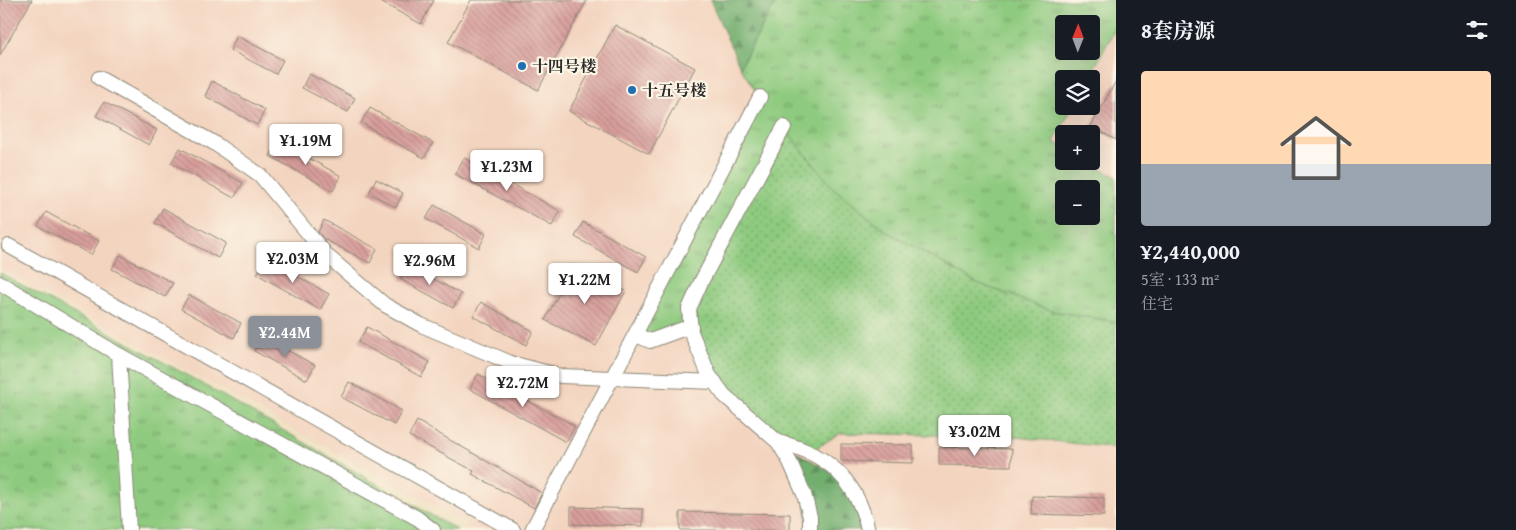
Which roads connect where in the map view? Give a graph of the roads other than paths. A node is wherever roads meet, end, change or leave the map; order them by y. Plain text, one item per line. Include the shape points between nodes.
1 (99, 78) dead end
2 (760, 97) dead end
3 (784, 128) dead end
4 (9, 246) dead end
5 (0, 283) edge
6 (691, 326) junction
7 (636, 335) junction
8 (119, 355) junction
9 (613, 378) junction
10 (715, 382) junction
11 (778, 442) junction
12 (129, 530) edge
13 (433, 530) edge
14 (513, 530) edge
15 (532, 530) edge
16 (810, 530) edge
17 (868, 530) edge

1 - 9 street via 206,138 260,175 326,255 385,305 421,325 511,363 560,376
2 - 7 street
3 - 6 street via 694,295 690,309
4 - 14 street
5 - 8 street
6 - 7 street via 650,341
6 - 10 street
7 - 9 street
8 - 12 street
8 - 13 street via 417,518
9 - 10 street
9 - 15 street
10 - 11 street via 724,395
11 - 16 street via 804,494
11 - 17 street via 795,446 830,464 846,480 862,506

